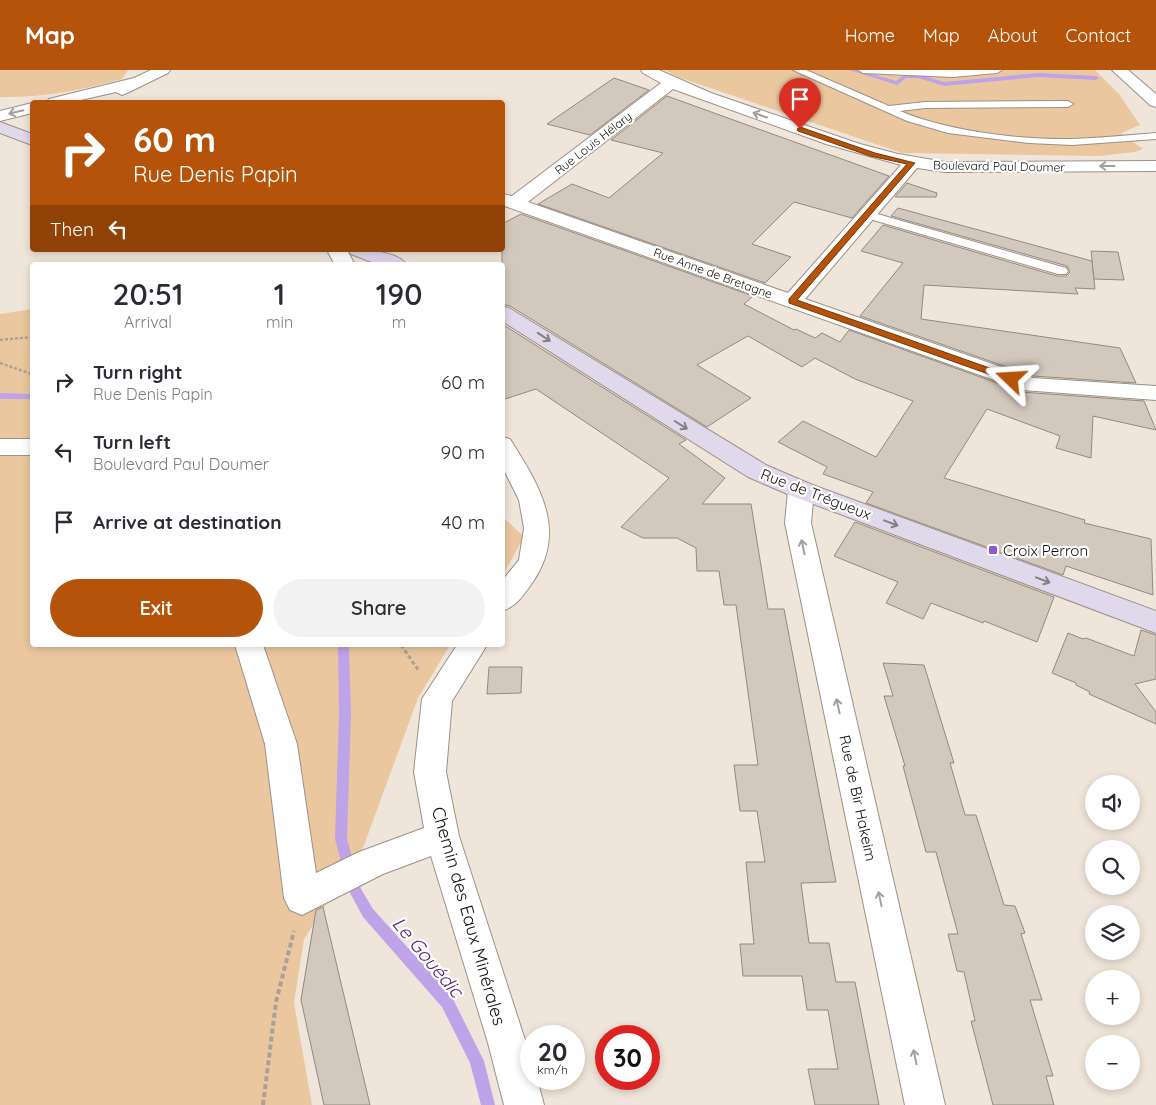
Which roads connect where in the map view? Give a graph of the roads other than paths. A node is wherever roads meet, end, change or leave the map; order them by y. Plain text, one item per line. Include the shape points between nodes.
1 (163, 70) edge
2 (648, 70) edge
3 (798, 70) edge
4 (863, 70) edge
5 (997, 70) edge
6 (1119, 70) edge
7 (138, 76) edge
8 (671, 83) junction
9 (61, 100) edge
10 (99, 100) edge
11 (1156, 102) edge
12 (1068, 104) dead end
13 (30, 108) edge
14 (888, 109) junction
15 (0, 116) edge
16 (0, 127) edge
17 (1156, 136) edge
18 (30, 137) edge
19 (912, 163) junction
20 (1156, 166) edge
21 (509, 201) edge
22 (867, 215) junction
23 (363, 252) edge
24 (389, 262) edge
25 (1062, 271) dead end
26 (792, 301) junction
27 (505, 314) edge
28 (1156, 393) edge
29 (0, 447) edge
30 (30, 447) edge
31 (505, 450) edge
32 (802, 490) junction
33 (505, 596) edge
34 (1156, 622) edge
35 (250, 647) edge
36 (472, 647) edge
37 (442, 836) junction
38 (524, 1105) edge
39 (925, 1105) edge

1 - 7 street
2 - 8 street, Boulevard Paul Doumer
3 - 14 lane
4 - 5 lane via 953,74
6 - 11 street
7 - 9 street
7 - 10 street
19 -> 8 street, Boulevard Paul Doumer via 873,154
8 - 21 street, Rue Louis Hélary
12 - 14 lane via 925,105
13 -> 15 street
14 - 17 lane via 948,130 1029,140 1072,142
16 - 18 main road
20 -> 19 street, Boulevard Paul Doumer via 946,166
19 - 22 street
21 - 26 street, Rue Anne de Bretagne
22 - 25 lane
22 - 26 street
23 - 24 main road
26 - 28 street, Rue Anne de Bretagne via 1030,386
27 -> 32 main road, Rue de Trégueux via 757,471
29 - 30 street
31 - 33 street via 528,487 538,525 532,561
32 -> 34 main road, Rue de Trégueux
39 -> 32 street, Rue de Bir Hakeim via 798,523
35 - 37 street via 281,744 316,891 371,864
36 - 37 street, Chemin des Eaux Minérales via 437,699 430,772
37 - 38 street, Chemin des Eaux Minérales

